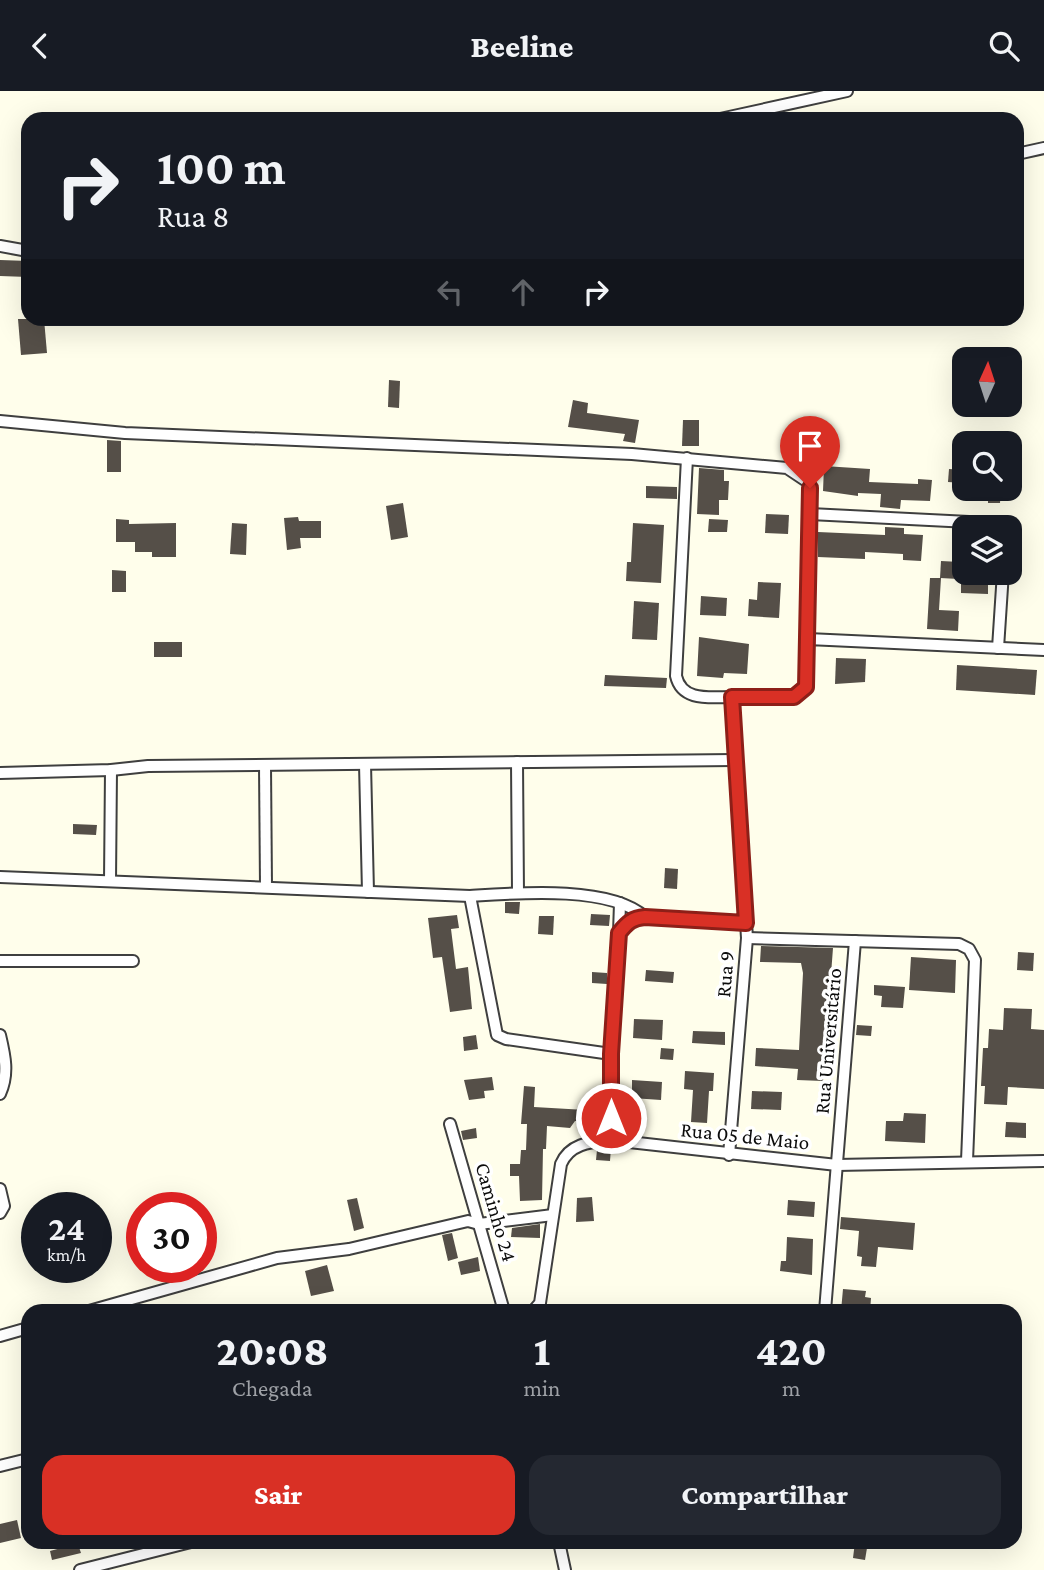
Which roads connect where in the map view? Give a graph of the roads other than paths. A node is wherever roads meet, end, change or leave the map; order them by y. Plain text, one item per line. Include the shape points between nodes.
1 (847, 91) edge
2 (752, 112) edge
3 (1044, 149) edge
4 (1024, 153) edge
5 (0, 246) edge
6 (21, 250) edge
7 (0, 421) edge
8 (687, 458) junction
9 (810, 514) junction
10 (952, 521) edge
11 (1002, 585) edge
12 (808, 639) junction
13 (998, 649) junction
14 (1044, 650) edge
15 (732, 697) junction
16 (735, 760) junction
17 (517, 762) junction
18 (365, 764) junction
19 (265, 766) junction
20 (111, 770) junction
21 (0, 773) edge
22 (0, 877) edge
23 (110, 881) junction
24 (266, 887) junction
25 (368, 892) junction
26 (518, 893) junction
27 (470, 896) junction
28 (621, 902) junction
29 (645, 917) junction
30 (746, 923) junction
31 (619, 933) junction
32 (747, 937) junction
33 (855, 941) junction
34 (0, 961) edge
35 (133, 961) dead end
36 (0, 1035) edge
37 (611, 1054) junction
38 (0, 1094) edge
39 (450, 1124) dead end
40 (611, 1140) junction
41 (729, 1154) junction
42 (967, 1161) junction
43 (1044, 1161) edge
44 (837, 1165) junction
45 (0, 1189) edge
46 (0, 1213) edge
47 (553, 1215) junction
48 (479, 1224) junction
49 (114, 1304) edge
50 (502, 1304) edge
51 (539, 1304) edge
52 (826, 1304) edge
53 (21, 1330) edge
54 (0, 1336) edge
55 (21, 1461) edge
56 (0, 1466) edge
57 (163, 1549) edge
58 (560, 1549) edge
59 (80, 1570) edge
60 (565, 1570) edge

1 - 2 street
3 - 4 street
5 - 6 street
7 - 8 street via 125,433
8 - 9 street via 796,471 810,488
8 - 15 street via 676,676 689,695
9 - 10 street
9 - 12 street
11 - 13 street
12 - 13 street
12 - 15 street via 802,693 794,697
13 - 14 street
15 - 16 street, Rua 9
16 - 17 street
16 - 30 street, Rua 9
17 - 18 street
17 - 26 street
18 - 19 street
18 - 25 street
19 - 20 street
19 - 24 street
20 - 21 street
20 - 23 street
22 - 23 street
23 - 24 street
24 - 25 street
25 - 27 street
26 - 27 street
26 - 28 street
27 - 37 street via 497,1035
28 - 29 street
28 - 31 street
29 - 30 street
29 - 31 street via 630,921
30 - 32 street, Rua 9
31 - 37 street
32 - 33 street
32 - 41 street, Rua 9
33 - 42 street via 960,944 972,953
33 - 44 street, Rua Universitário
34 - 35 street
36 - 38 street via 6,1082
37 - 40 street
39 - 48 street, Caminho 24
40 - 41 street, Rua 05 de Maio
40 - 47 street, Rua 05 de Maio via 580,1145 564,1156
41 - 44 street, Rua 05 de Maio
42 - 43 street, Rua 05 de Maio
42 - 44 street, Rua 05 de Maio
44 - 52 street, Rua Universitário
45 - 46 street via 4,1206
47 - 48 street
47 - 51 street, Rua 05 de Maio
48 - 49 street via 468,1221 349,1249 277,1258
48 - 50 street, Caminho 24
53 - 54 street
55 - 56 street
57 - 59 street
58 - 60 street

